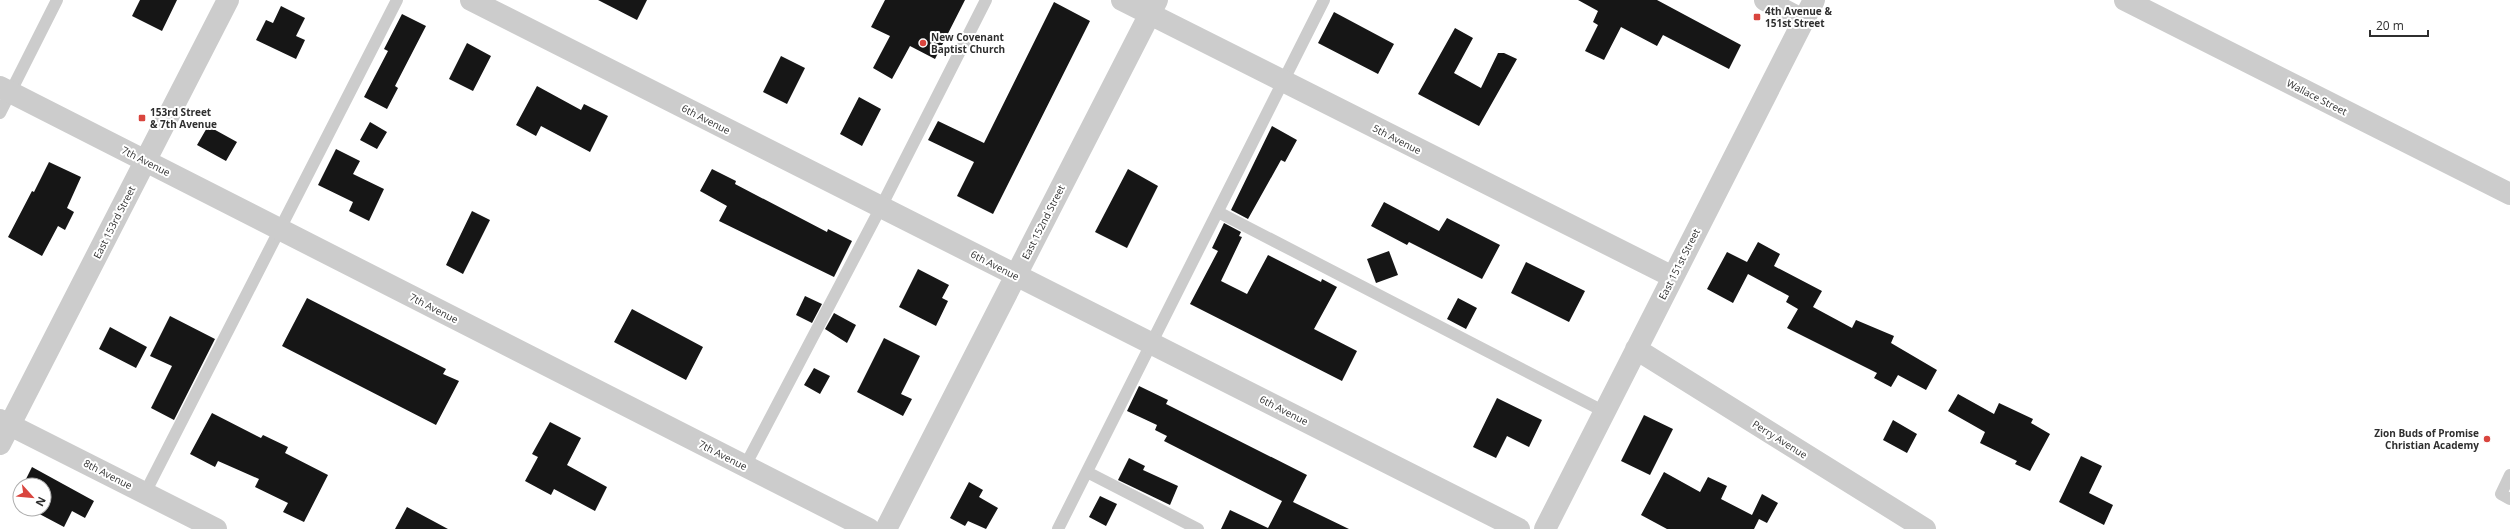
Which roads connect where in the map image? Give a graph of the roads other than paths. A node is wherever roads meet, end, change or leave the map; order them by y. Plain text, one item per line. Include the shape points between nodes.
1 (57, 0) edge
2 (228, 0) edge
3 (397, 0) edge
4 (471, 0) edge
5 (986, 0) edge
6 (1122, 0) edge
7 (1324, 0) edge
8 (1764, 0) edge
9 (1814, 0) edge
10 (2125, 0) edge
11 (1153, 7) edge
12 (1803, 20) junction
13 (1283, 81) junction
14 (5, 90) edge
15 (0, 113) edge
16 (146, 161) junction
17 (2510, 194) edge
18 (881, 207) junction
19 (1218, 212) junction
20 (280, 229) junction
21 (1016, 275) junction
22 (1673, 277) junction
23 (1152, 343) junction
24 (1636, 349) junction
25 (1604, 412) junction
26 (5, 423) edge
27 (0, 444) edge
28 (745, 466) junction
29 (1087, 472) junction
30 (2510, 475) edge
31 (145, 493) junction
32 (2510, 499) edge
33 (216, 529) edge
34 (869, 529) edge
35 (886, 529) edge
36 (1058, 529) edge
37 (1198, 529) edge
38 (1519, 529) edge
39 (1545, 529) edge
40 (1925, 529) edge

1 - 14 lane
2 - 16 street, East 153rd Street
3 - 20 lane
4 - 18 street, 6th Avenue
5 - 18 lane
6 - 11 street, 5th Avenue
7 - 13 lane
8 - 12 street
9 - 12 street, East 151st Street
10 - 17 street, Wallace Street
11 - 13 street, 5th Avenue
11 - 21 street, East 152nd Street
12 - 22 street, East 151st Street
13 - 19 lane
13 - 22 street, 5th Avenue
14 - 15 lane
14 - 16 street, 7th Avenue
16 - 20 street, 7th Avenue
16 - 26 street, East 153rd Street
18 - 21 street, 6th Avenue
18 - 28 lane
19 - 23 lane
19 - 25 lane
20 - 28 street, 7th Avenue
20 - 31 lane
21 - 23 street, 6th Avenue
21 - 35 street, East 152nd Street
22 - 24 street, East 151st Street
23 - 29 lane
23 - 38 street, 6th Avenue
24 - 25 street, East 151st Street
24 - 40 street, Perry Avenue
25 - 39 street, East 151st Street
26 - 27 street, East 153rd Street
26 - 31 street, 8th Avenue
28 - 34 street, 7th Avenue
29 - 36 lane
29 - 37 lane
30 - 32 lane via 2501,494
31 - 33 street, 8th Avenue

